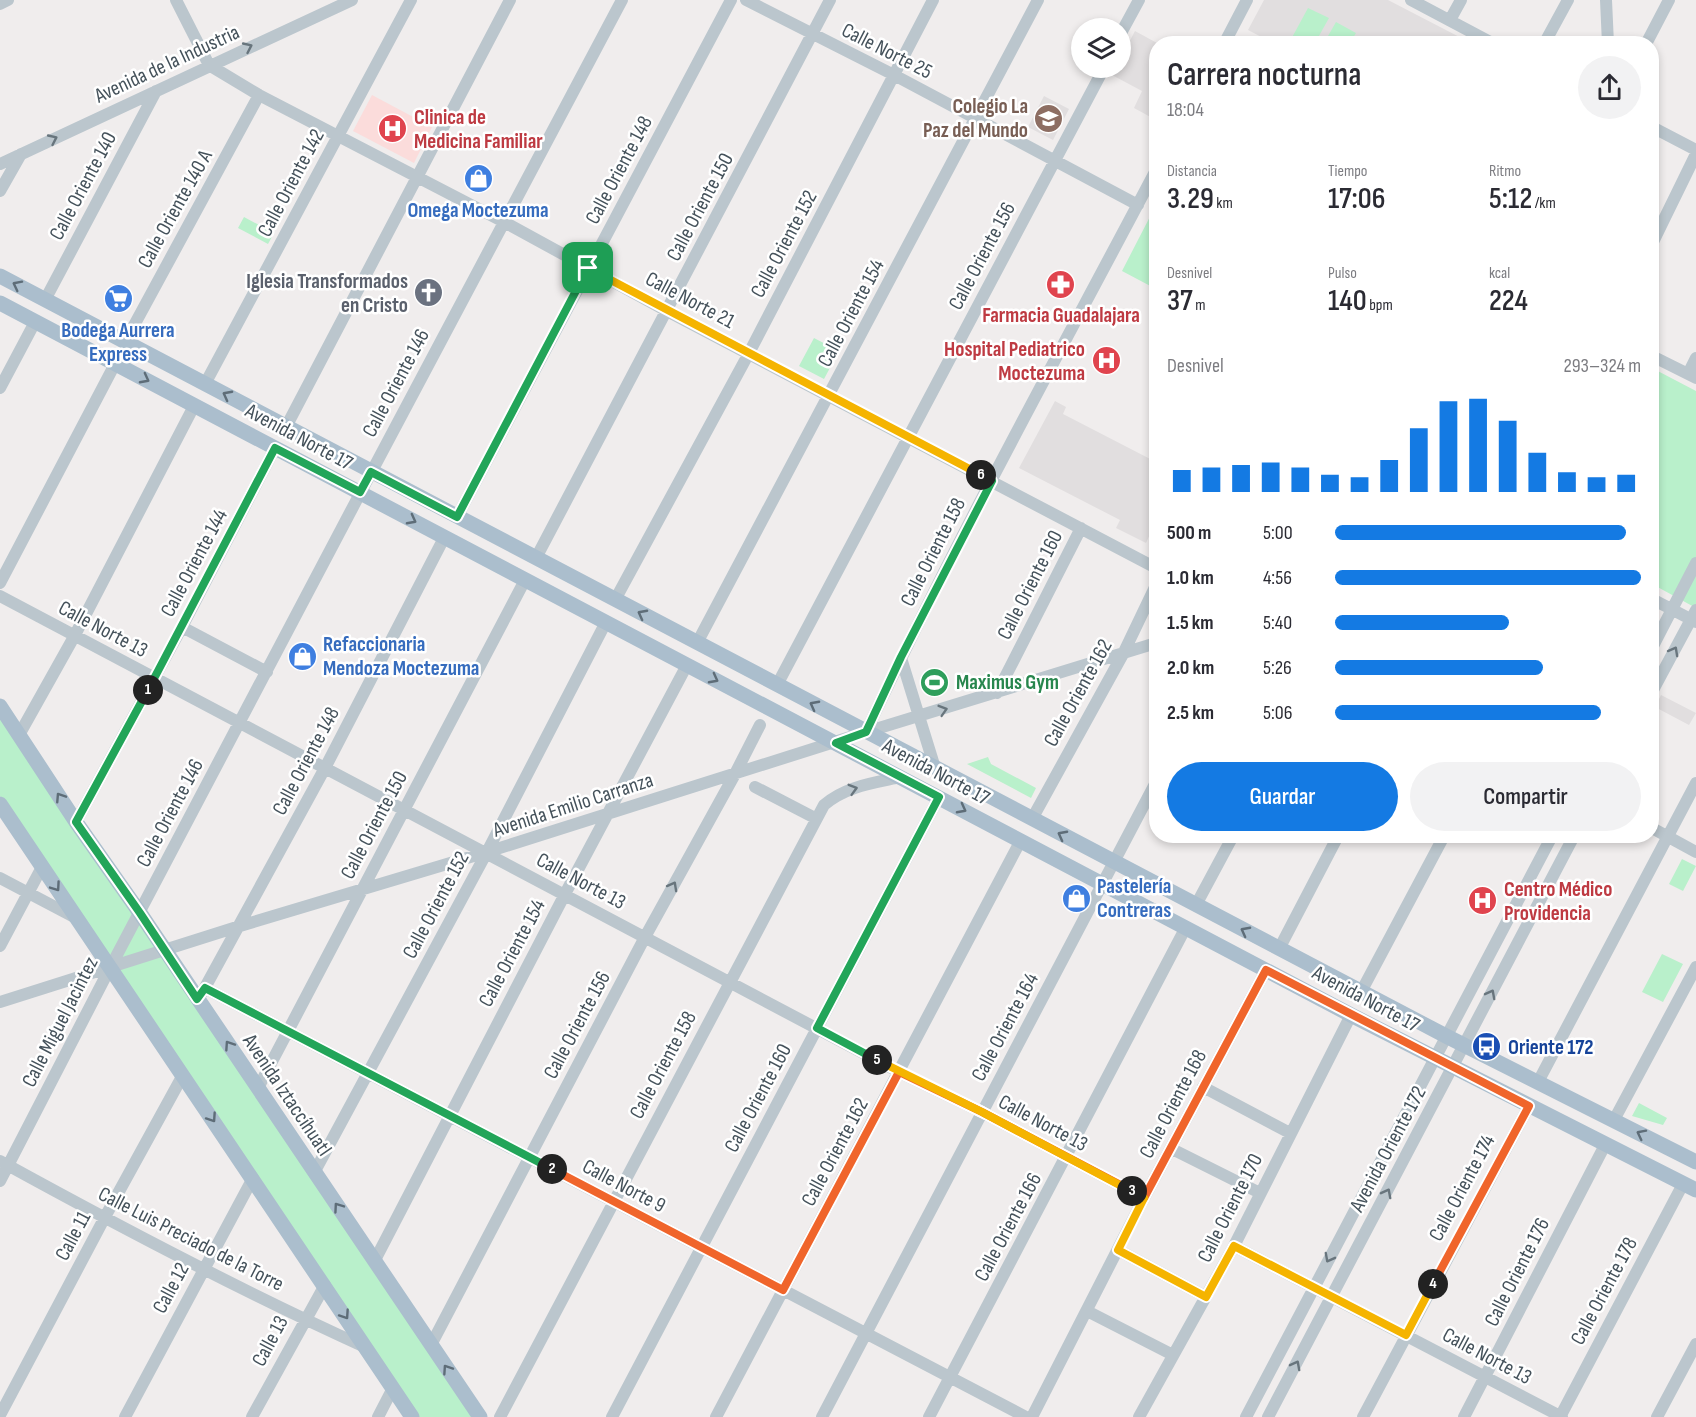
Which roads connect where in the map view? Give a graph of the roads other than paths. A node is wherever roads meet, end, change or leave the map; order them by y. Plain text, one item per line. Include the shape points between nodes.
1 (8, 0) edge
2 (176, 0) edge
3 (352, 0) edge
4 (411, 0) edge
5 (510, 0) edge
6 (622, 0) edge
7 (731, 0) edge
8 (746, 0) edge
9 (830, 0) edge
10 (933, 0) edge
11 (1038, 0) edge
12 (1139, 0) edge
13 (1247, 0) edge
14 (1412, 0) edge
15 (1461, 0) edge
16 (1568, 0) edge
17 (1606, 0) edge
18 (1669, 0) edge
19 (0, 4) edge
20 (1129, 18) edge
21 (1450, 20) junction
22 (812, 35) junction
23 (1228, 36) edge
24 (1479, 36) edge
25 (1548, 36) edge
26 (1608, 36) edge
27 (1650, 36) edge
28 (209, 65) junction
29 (894, 75) junction
30 (1099, 78) edge
31 (156, 91) junction
32 (259, 95) junction
33 (975, 119) junction
34 (1659, 130) edge
35 (338, 136) junction
36 (1696, 152) edge
37 (21, 154) junction
38 (1054, 162) junction
39 (0, 164) edge
40 (418, 177) junction
41 (1149, 184) edge
42 (0, 191) edge
43 (1138, 205) junction
44 (504, 222) junction
45 (1659, 229) edge
46 (588, 268) junction
47 (0, 276) edge
48 (45, 300) junction
49 (0, 303) edge
50 (667, 310) junction
51 (36, 322) junction
52 (125, 342) junction
53 (749, 353) junction
54 (1696, 358) edge
55 (1659, 360) edge
56 (115, 364) junction
57 (1692, 376) edge
58 (205, 384) junction
59 (0, 388) edge
60 (830, 395) junction
61 (194, 406) junction
62 (286, 427) junction
63 (909, 438) junction
64 (275, 448) junction
65 (371, 472) junction
66 (992, 481) junction
67 (360, 492) junction
68 (457, 517) junction
69 (1081, 528) junction
70 (444, 538) junction
71 (536, 558) junction
72 (1696, 563) edge
73 (1149, 564) edge
74 (525, 580) junction
75 (0, 583) edge
76 (0, 596) edge
77 (615, 600) junction
78 (1149, 600) edge
79 (1659, 603) edge
80 (1672, 610) junction
81 (1694, 617) edge
82 (606, 622) junction
83 (182, 627) junction
84 (75, 635) junction
85 (1659, 635) edge
86 (697, 643) junction
87 (1149, 645) edge
88 (1123, 654) junction
89 (901, 657) junction
90 (687, 665) junction
91 (267, 672) junction
92 (154, 678) junction
93 (1659, 680) edge
94 (777, 685) junction
95 (997, 693) junction
96 (0, 705) edge
97 (920, 717) junction
98 (240, 723) junction
99 (760, 725) dead end
100 (866, 732) junction
101 (20, 735) junction
102 (836, 743) junction
103 (325, 768) junction
104 (935, 768) junction
105 (735, 774) junction
106 (901, 777) junction
107 (1696, 783) edge
108 (755, 787) dead end
109 (1149, 795) edge
110 (939, 797) junction
111 (0, 804) edge
112 (404, 810) junction
113 (609, 813) junction
114 (815, 818) junction
115 (1032, 819) junction
116 (76, 822) junction
117 (1659, 832) edge
118 (1668, 837) junction
119 (1021, 840) junction
120 (1229, 843) edge
121 (1334, 843) edge
122 (1440, 843) edge
123 (1548, 843) edge
124 (1570, 843) edge
125 (486, 852) junction
126 (1696, 852) edge
127 (1114, 862) junction
128 (42, 867) junction
129 (0, 878) edge
130 (1102, 883) junction
131 (361, 890) junction
132 (28, 892) junction
133 (565, 894) junction
134 (1196, 905) junction
135 (140, 913) junction
136 (78, 919) junction
137 (240, 926) junction
138 (1186, 927) junction
139 (645, 937) junction
140 (0, 946) edge
141 (1279, 949) junction
142 (165, 950) junction
143 (1696, 967) edge
144 (110, 968) junction
145 (1266, 970) junction
146 (729, 981) junction
147 (1361, 992) junction
148 (201, 994) junction
149 (0, 1002) edge
150 (1351, 1015) junction
151 (817, 1028) junction
152 (289, 1030) junction
153 (1446, 1036) junction
154 (1464, 1046) junction
155 (1434, 1058) junction
156 (1453, 1067) junction
157 (369, 1072) junction
158 (899, 1072) junction
159 (183, 1075) junction
160 (1538, 1082) junction
161 (1203, 1087) junction
162 (258, 1088) junction
163 (1529, 1106) junction
164 (982, 1112) junction
165 (450, 1115) junction
166 (1614, 1120) junction
167 (1290, 1133) junction
168 (1605, 1145) junction
169 (1172, 1149) junction
170 (1066, 1157) junction
171 (530, 1158) junction
172 (1695, 1159) edge
173 (4, 1163) edge
174 (314, 1173) junction
175 (253, 1178) junction
176 (0, 1181) edge
177 (1689, 1187) edge
178 (1260, 1193) junction
179 (1144, 1198) junction
180 (1696, 1199) edge
181 (613, 1202) junction
182 (105, 1217) junction
183 (1234, 1246) junction
184 (701, 1248) junction
185 (1118, 1250) junction
186 (375, 1260) junction
187 (203, 1269) junction
188 (325, 1285) junction
189 (1313, 1287) junction
190 (783, 1290) junction
191 (1206, 1297) junction
192 (1332, 1297) junction
193 (1087, 1311) junction
194 (304, 1319) junction
195 (865, 1334) junction
196 (1406, 1335) junction
197 (1696, 1344) edge
198 (431, 1345) junction
199 (366, 1347) junction
200 (1173, 1355) junction
201 (950, 1377) junction
202 (1485, 1377) junction
203 (393, 1388) junction
204 (0, 1416) edge
205 (125, 1417) edge
206 (252, 1417) edge
207 (378, 1417) edge
208 (412, 1417) edge
209 (480, 1417) edge
210 (500, 1417) edge
211 (612, 1417) edge
212 (716, 1417) edge
213 (822, 1417) edge
214 (929, 1417) edge
215 (1026, 1417) edge
216 (1032, 1417) edge
217 (1139, 1417) edge
218 (1246, 1417) edge
219 (1268, 1417) edge
220 (1363, 1417) edge
221 (1464, 1417) edge
222 (1561, 1417) edge
223 (1657, 1417) edge

1 - 19 street
2 - 28 street
28 -> 3 street, Avenida de la Industria
4 - 35 street, Calle Oriente 142
5 - 40 street
6 - 44 street, Calle Oriente 146
7 - 46 street, Calle Oriente 148
8 - 22 street, Calle Norte 25
9 - 22 street, Calle Oriente 150
10 - 29 street, Calle Oriente 152
11 - 33 street, Calle Oriente 154
12 - 20 street
13 - 23 street
14 - 21 street
15 - 21 street
16 - 25 street
17 - 26 street
18 - 27 street
21 - 24 street
22 - 29 street, Calle Norte 25
22 - 50 street, Calle Oriente 150
28 - 31 street, Avenida de la Industria
28 - 32 street, Calle Norte 21
29 - 33 street, Calle Norte 25
29 - 53 street, Calle Oriente 152
30 - 38 street, Calle Oriente 156
37 -> 31 street, Avenida de la Industria
31 - 48 street, Calle Oriente 140
32 - 35 street, Calle Norte 21
32 - 52 street, Calle Oriente 140 A
33 - 38 street, Calle Norte 25
33 - 60 street, Calle Oriente 154
34 - 36 street
35 - 40 street, Calle Norte 21
35 - 58 street, Calle Oriente 142
36 - 45 street
37 - 39 street, Avenida de la Industria
37 - 42 street
38 - 43 street, Calle Norte 25
38 - 63 street, Calle Oriente 156
40 - 44 street, Calle Norte 21
40 - 62 street
41 - 43 street, Calle Oriente 158
43 - 66 street, Calle Oriente 158
44 - 46 street, Calle Norte 21
44 - 65 street, Calle Oriente 146
46 - 50 street, Calle Norte 21
46 - 68 street, Calle Oriente 148
48 -> 47 main road, Avenida Norte 17
48 - 52 main road, Avenida Norte 17
49 - 51 main road, Avenida Norte 17
50 - 53 street, Calle Norte 21
50 - 71 street, Calle Oriente 150
51 - 56 main road, Avenida Norte 17
51 - 59 street
52 - 58 main road, Avenida Norte 17
53 - 60 street, Calle Norte 21
53 - 77 street, Calle Oriente 152
54 - 57 street
55 - 57 street
56 -> 61 main road, Avenida Norte 17
56 - 75 street
62 -> 58 main road, Avenida Norte 17
60 - 63 street, Calle Norte 21
60 - 86 street, Calle Oriente 154
61 - 64 main road, Avenida Norte 17
61 - 84 street
62 - 65 main road, Avenida Norte 17
63 - 66 street, Calle Norte 21
63 - 94 street, Calle Oriente 156
64 - 67 main road, Avenida Norte 17
64 - 83 street, Calle Oriente 144
65 - 67 street, Calle Oriente 146
65 - 68 main road, Avenida Norte 17
66 - 69 street, Calle Norte 21
66 - 89 street, Calle Oriente 158
67 -> 70 main road, Avenida Norte 17
67 - 91 street, Calle Oriente 146
68 - 71 main road, Avenida Norte 17
69 - 73 street, Calle Norte 21
69 - 95 street, Calle Oriente 160
70 - 74 main road, Avenida Norte 17
70 - 103 street, Calle Oriente 148
71 - 77 main road, Avenida Norte 17
72 - 80 street
74 - 82 main road, Avenida Norte 17
74 - 112 street, Calle Oriente 150
76 - 84 street, Calle Norte 13
86 -> 77 main road, Avenida Norte 17
78 - 88 street, Calle Oriente 162
79 - 80 street
80 - 81 street
80 - 85 street
93 -> 81 street
82 - 90 main road, Avenida Norte 17
82 - 125 street, Calle Oriente 152
83 - 91 street
83 - 92 street, Calle Oriente 144
84 - 92 street, Calle Norte 13
84 - 101 street
86 - 94 main road, Avenida Norte 17
87 - 88 street, Avenida Emilio Carranza
88 - 95 street, Avenida Emilio Carranza
88 - 115 street, Calle Oriente 162
89 - 97 street
89 - 100 street, Calle Oriente 158
90 -> 102 main road, Avenida Norte 17
90 - 113 street, Calle Oriente 154
91 - 98 street, Calle Oriente 146
92 - 98 street, Calle Norte 13
92 - 116 street, Calle Oriente 144
100 -> 94 main road, Avenida Norte 17
97 -> 95 street, Avenida Emilio Carranza
96 - 101 main road, Avenida Iztaccíhuatl
97 - 100 street, Avenida Emilio Carranza
97 - 104 street
98 - 103 street, Calle Norte 13
98 - 135 street, Calle Oriente 146
99 - 105 street, Calle Oriente 156
100 - 102 street, Avenida Emilio Carranza
100 - 104 main road, Avenida Norte 17
116 -> 101 main road, Avenida Iztaccíhuatl
102 - 105 street, Avenida Emilio Carranza
102 - 106 main road, Avenida Norte 17
103 - 112 street, Calle Norte 13
103 - 137 street, Calle Oriente 148
104 - 115 main road, Avenida Norte 17
105 - 113 street, Avenida Emilio Carranza
139 -> 105 street, Calle Oriente 156
106 - 110 main road, Avenida Norte 17
114 -> 106 street, Calle Oriente 158 via 836,795
107 - 118 street
108 - 114 street
109 - 127 street, Calle Oriente 164
110 -> 119 main road, Avenida Norte 17
110 - 151 street, Calle Oriente 160
111 - 128 main road
112 - 125 street, Calle Norte 13
112 - 131 street, Calle Oriente 150
113 - 125 street, Avenida Emilio Carranza
113 - 133 street, Calle Oriente 154
114 - 146 street, Calle Oriente 158
127 -> 115 main road, Avenida Norte 17
116 - 135 main road, Avenida Iztaccíhuatl
117 - 118 street
118 - 126 street
118 - 160 street
119 - 130 main road, Avenida Norte 17
119 - 158 street, Calle Oriente 162
120 - 134 street
121 - 141 street
122 - 147 street
123 - 153 street, Avenida Oriente 172
154 -> 124 street, Avenida Oriente 172
125 - 131 street, Avenida Emilio Carranza
125 - 133 street, Calle Norte 13
125 - 157 street, Calle Oriente 152
127 - 130 street, Calle Oriente 164
127 - 134 main road, Avenida Norte 17
128 - 132 street
128 -> 136 main road
129 - 132 street
130 - 138 main road, Avenida Norte 17
130 - 164 street, Calle Oriente 164
131 - 137 street, Avenida Emilio Carranza
131 - 152 street, Calle Oriente 150
132 - 136 street
132 - 140 street
133 - 139 street, Calle Norte 13
133 - 165 street, Calle Oriente 154
141 -> 134 main road, Avenida Norte 17
135 - 142 main road, Avenida Iztaccíhuatl
135 - 144 street, Calle Miguel Jacintez
136 - 144 main road
137 - 142 street, Avenida Emilio Carranza
137 - 148 street, Calle Oriente 148
138 - 145 main road, Avenida Norte 17
138 - 170 street, Calle Oriente 166
139 - 146 street, Calle Norte 13
139 - 171 street, Calle Oriente 156
141 - 147 main road, Avenida Norte 17
142 - 144 street, Avenida Emilio Carranza
142 - 148 main road, Avenida Iztaccíhuatl
143 - 166 street
144 - 149 street, Avenida Emilio Carranza
144 - 159 main road
144 - 173 street, Calle Miguel Jacintez
145 - 150 main road, Avenida Norte 17
145 - 161 street, Calle Oriente 168
146 - 151 street, Calle Norte 13
146 - 181 street, Calle Oriente 158
147 - 153 main road, Avenida Norte 17
148 - 152 street, Calle Norte 9
162 -> 148 main road, Avenida Iztaccíhuatl
150 - 155 main road, Avenida Norte 17
150 - 167 street, Calle Oriente 170
151 - 158 street, Calle Norte 13
151 - 184 street, Calle Oriente 160
152 - 157 street, Calle Norte 9
152 - 162 street, Calle Oriente 150
153 - 154 main road, Avenida Norte 17
153 - 155 street, Avenida Oriente 172
154 - 156 street, Avenida Oriente 172
154 - 160 main road, Avenida Norte 17
155 - 156 main road, Avenida Norte 17
155 -> 189 street, Avenida Oriente 172
156 - 163 main road, Avenida Norte 17
192 -> 156 street, Avenida Oriente 172
157 - 165 street, Calle Norte 9
157 - 174 street, Calle Oriente 152
158 - 164 street, Calle Norte 13
158 - 190 street, Calle Oriente 162
159 -> 175 main road
159 - 182 street, Calle 11
160 - 166 main road, Avenida Norte 17
161 - 167 street
161 - 169 street, Calle Oriente 168
162 - 174 main road, Avenida Iztaccíhuatl
163 - 168 main road, Avenida Norte 17
163 - 196 street, Calle Oriente 174
164 - 170 street, Calle Norte 13
164 - 195 street, Calle Oriente 164
165 - 171 street, Calle Norte 9
165 - 186 street, Calle Oriente 154
172 -> 166 main road, Avenida Norte 17
167 - 178 street, Calle Oriente 170
168 - 177 main road, Avenida Norte 17
168 - 202 street, Calle Oriente 176
169 - 178 street
169 - 179 street, Calle Oriente 168
170 - 179 street, Calle Norte 13
170 - 201 street, Calle Oriente 166
171 - 181 street, Calle Norte 9
171 - 198 street, Calle Oriente 156
173 - 176 street, Calle Miguel Jacintez
173 - 182 street, Calle Luis Preciado de la Torre
186 -> 174 main road, Avenida Iztaccíhuatl
175 - 187 street, Calle 12
175 - 188 main road
177 - 180 main road
177 - 222 street, Calle Oriente 178
178 - 183 street, Calle Oriente 170
179 - 185 street, Calle Oriente 168
181 - 184 street, Calle Norte 9
181 - 210 street, Calle Oriente 158
182 - 187 street, Calle Luis Preciado de la Torre
182 - 204 street, Calle 11
183 - 189 street, Calle Norte 13
183 - 191 street, Calle Oriente 170
184 - 190 street, Calle Norte 9
184 - 211 street, Calle Oriente 160
185 - 191 street
185 - 193 street, Calle Oriente 168
186 - 198 main road, Avenida Iztaccíhuatl
187 - 194 street, Calle Luis Preciado de la Torre
187 - 205 street, Calle 12
188 - 194 street, Calle 13
188 -> 199 main road
189 - 192 street, Calle Norte 13
189 - 218 street, Avenida Oriente 172
190 - 195 street, Calle Norte 9
190 - 212 street, Calle Oriente 162
191 - 200 street, Calle Oriente 170
192 - 196 street, Calle Norte 13
219 -> 192 street, Avenida Oriente 172
193 - 200 street
193 - 216 street, Calle Oriente 168
194 - 199 street, Calle Luis Preciado de la Torre
194 - 206 street, Calle 13
195 - 201 street, Calle Norte 9
195 - 213 street, Calle Oriente 164
196 - 202 street, Calle Norte 13
196 - 220 street, Calle Oriente 174
197 - 223 street
209 -> 198 main road, Avenida Iztaccíhuatl
199 - 203 main road
200 - 217 street, Calle Oriente 170
201 - 214 street, Calle Oriente 166
201 - 215 street, Calle Norte 9
202 - 221 street, Calle Oriente 176
202 - 222 street, Calle Norte 13
203 - 207 street
203 - 208 main road

